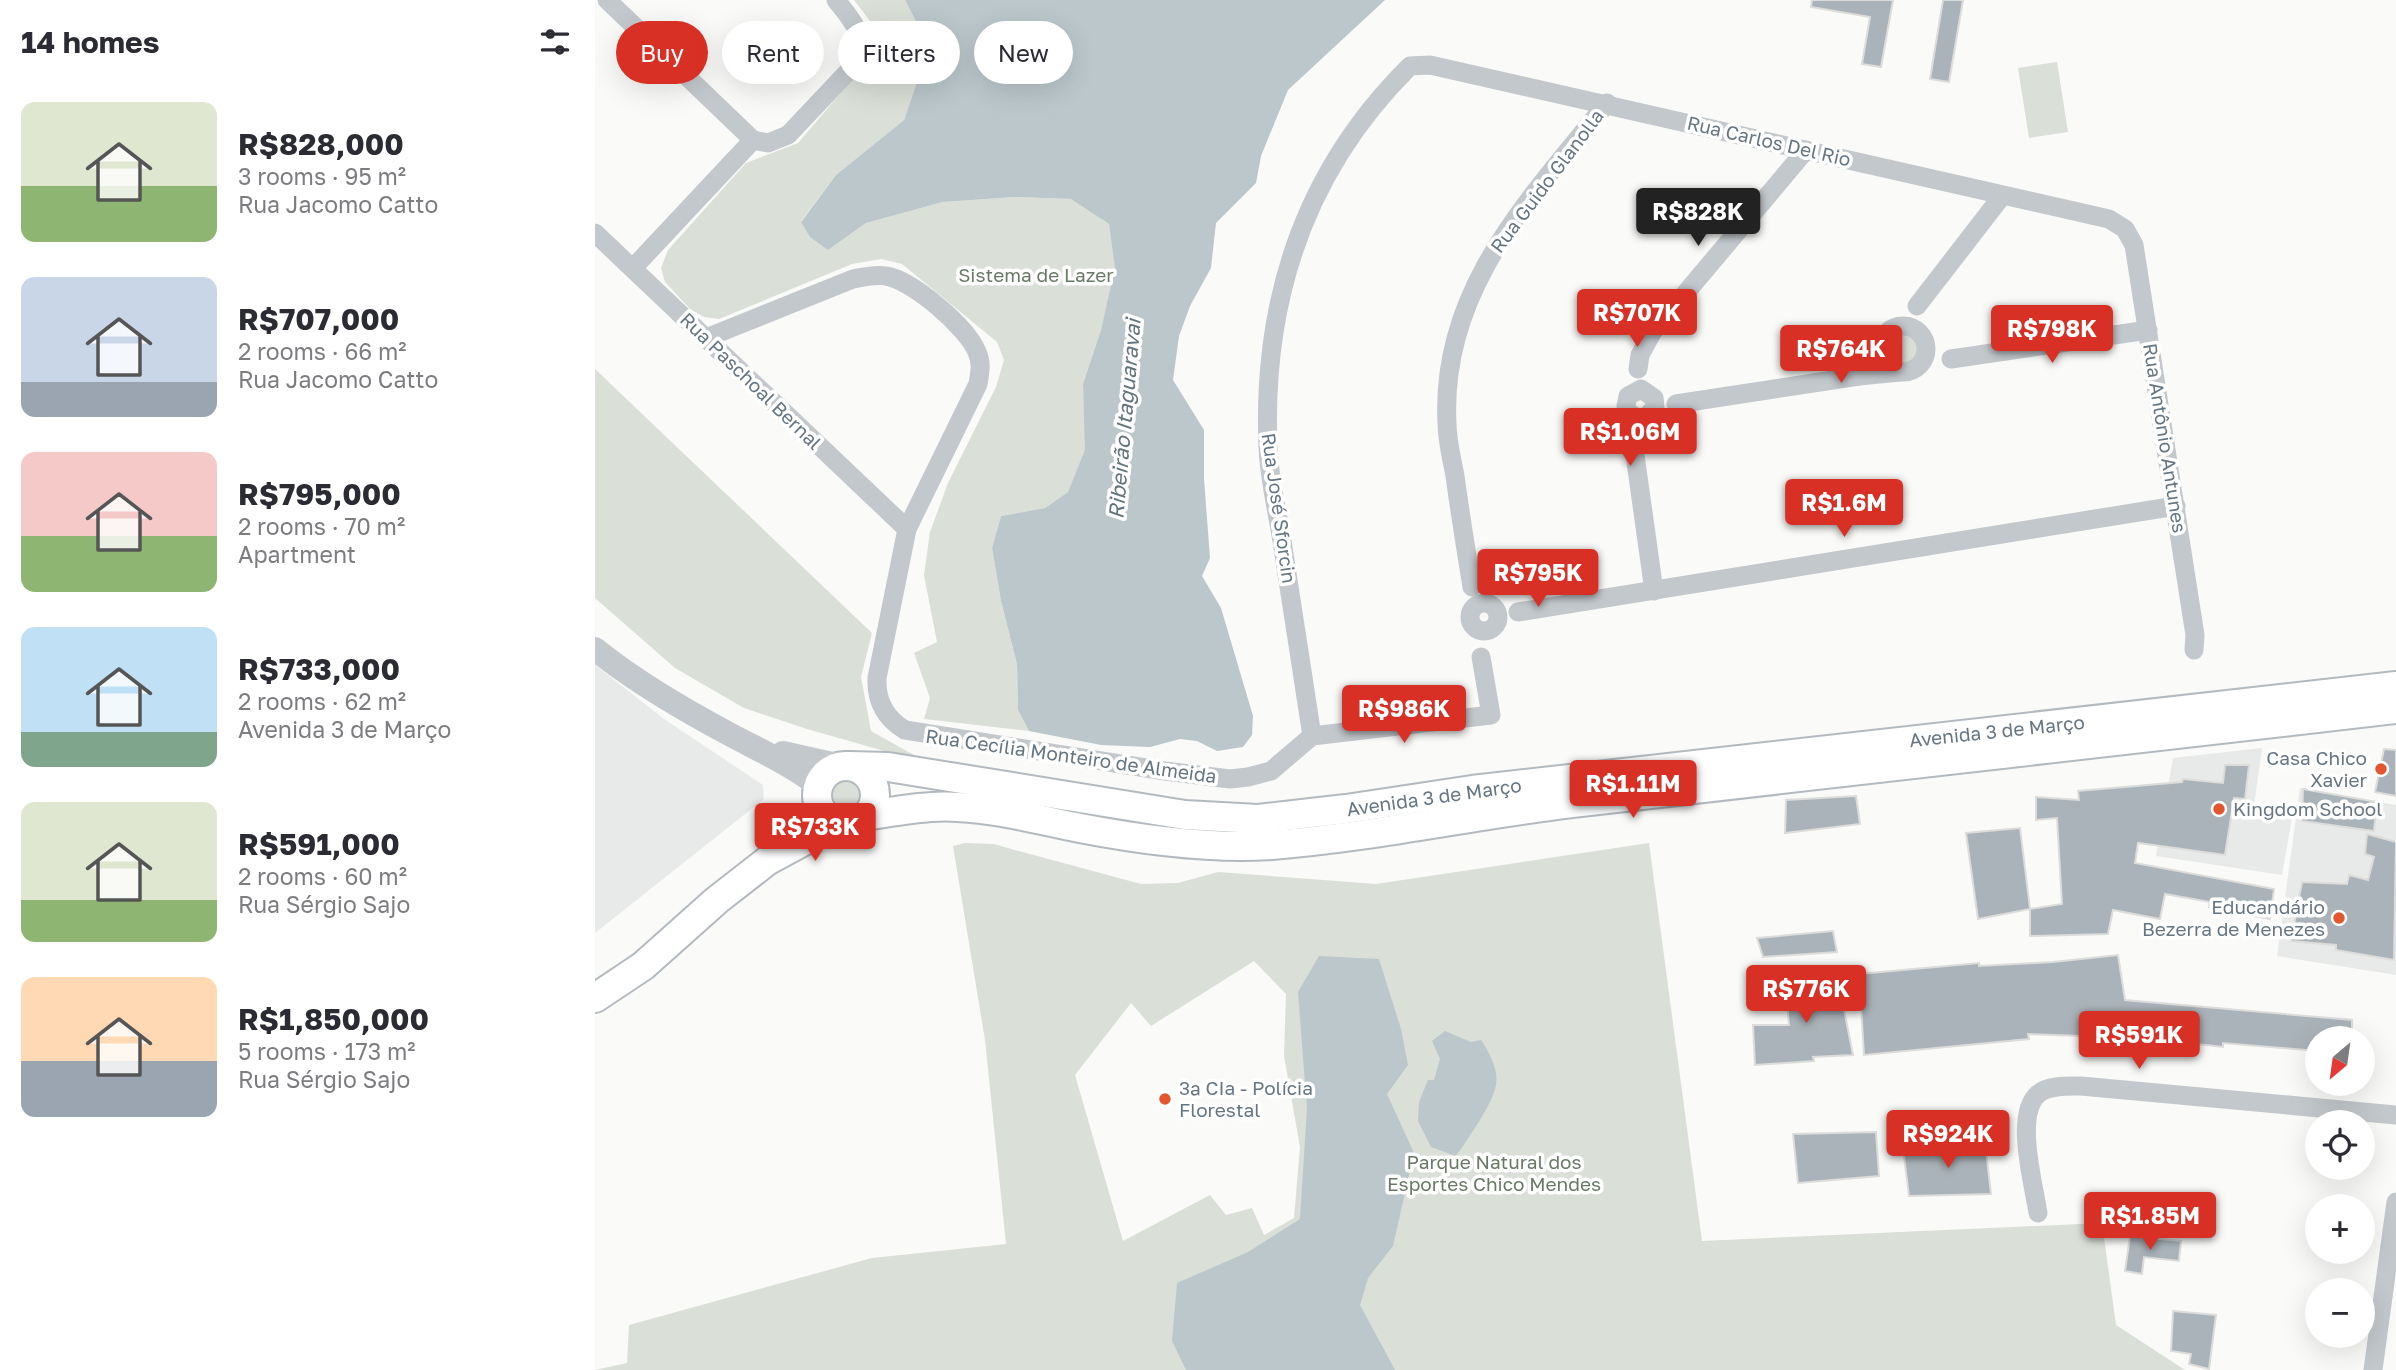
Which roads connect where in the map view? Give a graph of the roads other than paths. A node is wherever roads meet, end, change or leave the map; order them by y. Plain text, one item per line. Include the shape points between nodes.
1 (607, 0) edge
2 (836, 0) edge
3 (1409, 66) joint
4 (1607, 103) junction
5 (753, 140) junction
6 (1806, 150) junction
7 (2002, 196) junction
8 (2125, 229) joint
9 (595, 233) edge
10 (633, 268) junction
11 (1917, 306) junction
12 (2148, 330) junction
13 (1887, 335) junction
14 (706, 338) junction
15 (1923, 339) junction
16 (1951, 359) junction
17 (1638, 369) junction
18 (1906, 371) junction
19 (1859, 376) junction
20 (1627, 404) junction
21 (1650, 406) junction
22 (1634, 448) junction
23 (2176, 506) junction
24 (908, 529) junction
25 (1654, 591) junction
26 (1486, 617) junction
27 (595, 649) edge
28 (2194, 650) dead end
29 (2396, 686) edge
30 (2396, 709) edge
31 (1312, 736) junction
32 (742, 741) junction
33 (845, 766) junction
34 (818, 793) junction
35 (852, 819) junction
36 (767, 861) junction
37 (595, 998) edge
38 (2396, 1115) edge
39 (2396, 1202) edge
40 (2038, 1213) dead end
41 (2374, 1370) edge

1 - 5 street
2 - 5 street via 858,28 863,48 859,60 788,135 768,143
3 - 4 street, Rua Carlos Del Rio via 1430,65
3 - 31 street, Rua José Sforcin via 1355,128 1329,168 1291,255 1272,329 1267,374 1268,450
4 - 6 street, Rua Carlos Del Rio
4 - 26 street, Rua Guido Glanolla via 1492,251 1458,327 1449,368 1447,425 1472,587
5 - 10 street
6 - 7 street, Rua Carlos Del Rio
6 - 17 street via 1652,333
7 - 8 street, Rua Carlos Del Rio via 2109,219
7 - 11 street
8 - 12 street, Rua Antônio Antunes via 2134,245
9 - 10 street, Rua Paschoal Bernal
10 - 14 street, Rua Paschoal Bernal
11 - 13 street
11 - 15 street
12 - 16 street
12 - 23 street, Rua Antônio Antunes
13 - 15 street via 1906,327
13 - 18 street via 1881,355 1884,361 1888,367
13 - 19 street
14 - 24 street, Rua Paschoal Bernal
14 - 24 street, Rua Cecília Monteiro de Almeida via 853,279 874,275 907,284 954,322 977,349 982,365 978,384
15 - 16 street
15 - 18 street via 1922,363
16 - 18 street
17 - 20 street
17 - 21 street
18 - 19 street
19 - 21 street
20 - 21 street via 1638,419
20 - 21 street via 1636,390
20 - 22 street
21 - 22 street
22 - 25 street
23 - 25 street
23 - 28 street, Rua Antônio Antunes
24 - 31 street, Rua Cecília Monteiro de Almeida via 877,687 886,714 905,730 1230,779 1271,771
25 - 26 street
26 - 31 street via 1482,657 1491,715
27 - 32 street via 620,669
29 - 33 main road, Avenida 3 de Março via 1472,790 1258,819 1185,815 888,767
30 - 35 main road, Avenida 3 de Março via 1567,803 1271,845 1169,841 954,806
32 - 33 street
32 - 34 street via 800,771
33 - 34 main road via 827,773
33 - 35 main road via 864,772 874,788 874,803
34 - 35 main road via 825,814
34 - 36 main road, Avenida 3 de Março
35 - 36 main road, Avenida 3 de Março
36 - 37 main road, Avenida 3 de Março via 643,966
38 - 40 street via 2055,1087 2038,1094 2028,1110 2026,1133
39 - 41 street

